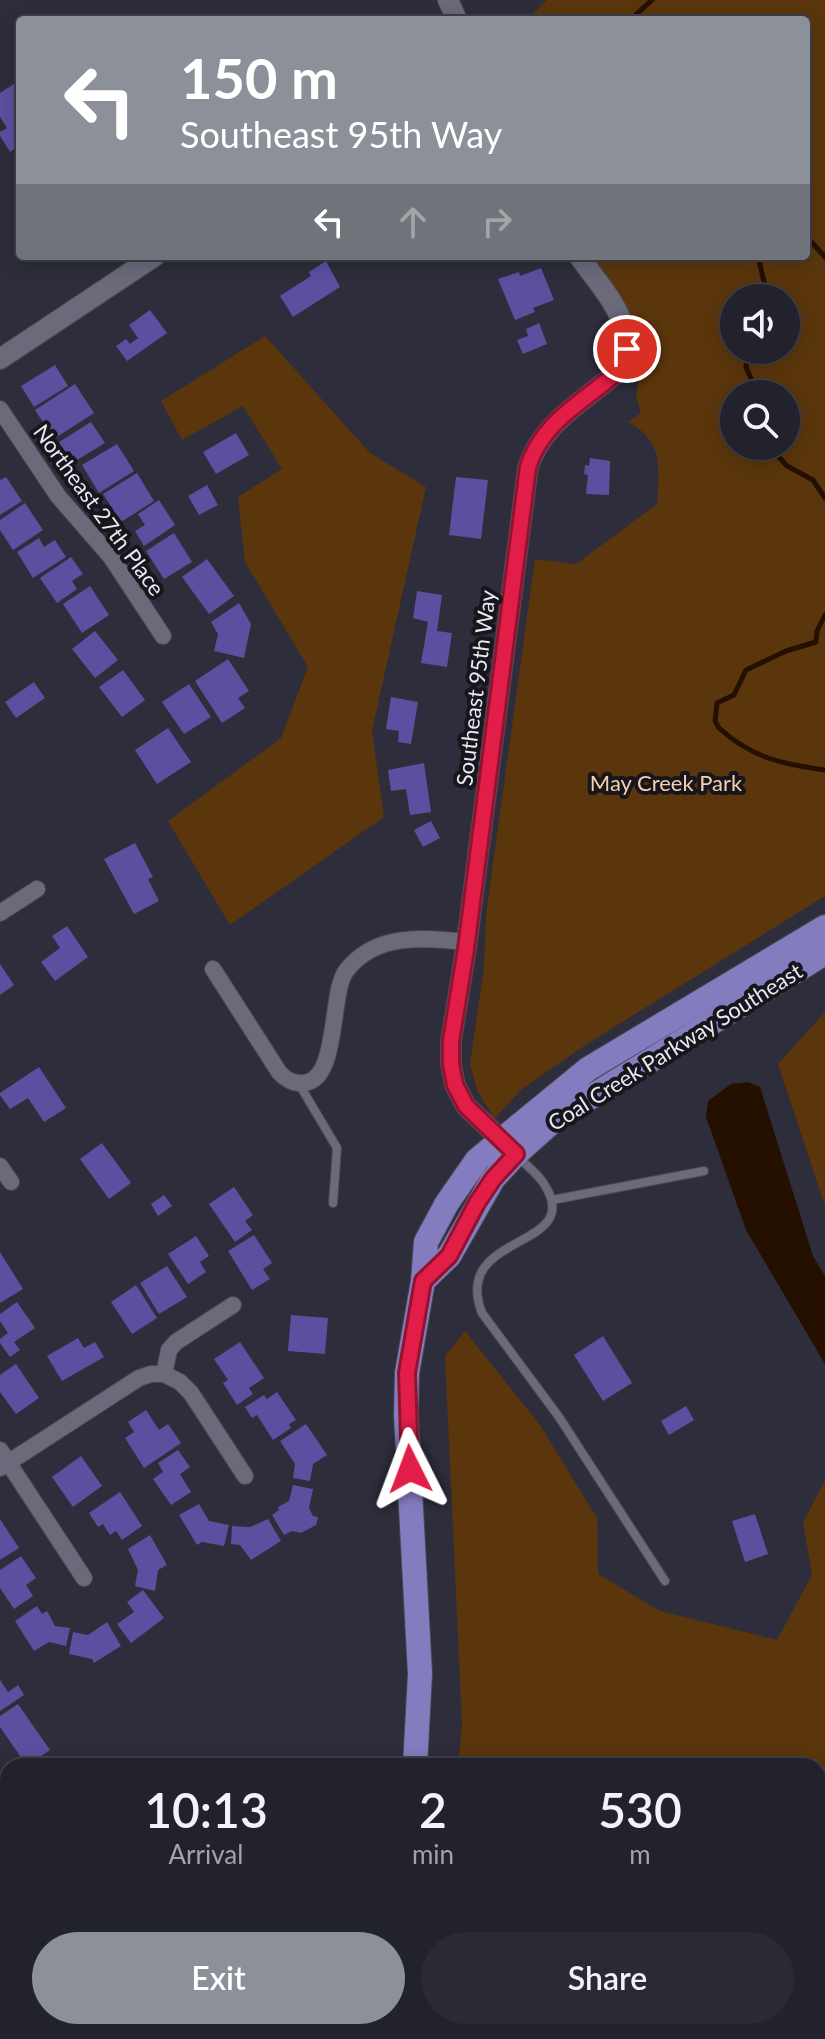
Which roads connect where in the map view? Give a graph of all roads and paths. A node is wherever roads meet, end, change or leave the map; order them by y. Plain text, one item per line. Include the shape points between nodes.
1 (149, 260) edge
2 (582, 260) edge
3 (0, 359) edge
4 (0, 409) edge
5 (163, 636) dead end
6 (37, 889) dead end
7 (0, 913) edge
8 (825, 927) edge
9 (467, 942) junction
10 (825, 953) edge
11 (213, 969) dead end
12 (299, 1083) junction
13 (508, 1146) junction
14 (0, 1166) edge
15 (704, 1171) dead end
16 (11, 1182) dead end
17 (552, 1200) junction
18 (333, 1203) dead end
19 (423, 1281) junction
20 (233, 1305) dead end
21 (164, 1374) junction
22 (3, 1460) edge
23 (245, 1476) dead end
24 (84, 1578) dead end
25 (665, 1581) dead end
26 (415, 1758) edge

1 - 3 street
2 - 9 street, Southeast 95th Way via 623,322 627,349 616,373 548,429 528,467
4 - 5 street, Northeast 27th Place
6 - 7 street
8 - 13 main road, Coal Creek Parkway Southeast via 617,1050 557,1093
9 - 12 street via 405,938 381,945 353,963 338,990 326,1063 314,1079
9 - 13 street, Southeast 95th Way via 451,1041 455,1085 466,1106
10 - 13 main road, Coal Creek Parkway Southeast
11 - 12 street via 279,1072
12 - 18 lane via 337,1148
13 - 17 lane via 542,1180
13 - 19 main road, Coal Creek Parkway Southeast via 449,1256
13 - 19 main road via 477,1160 440,1216 426,1242
14 - 16 street
15 - 17 lane
17 - 25 lane via 545,1224 499,1252 480,1272 477,1299
19 - 26 main road via 407,1373 406,1415 420,1674
20 - 21 street via 176,1342
21 - 22 street via 139,1378
21 - 23 street via 191,1393
22 - 24 street

